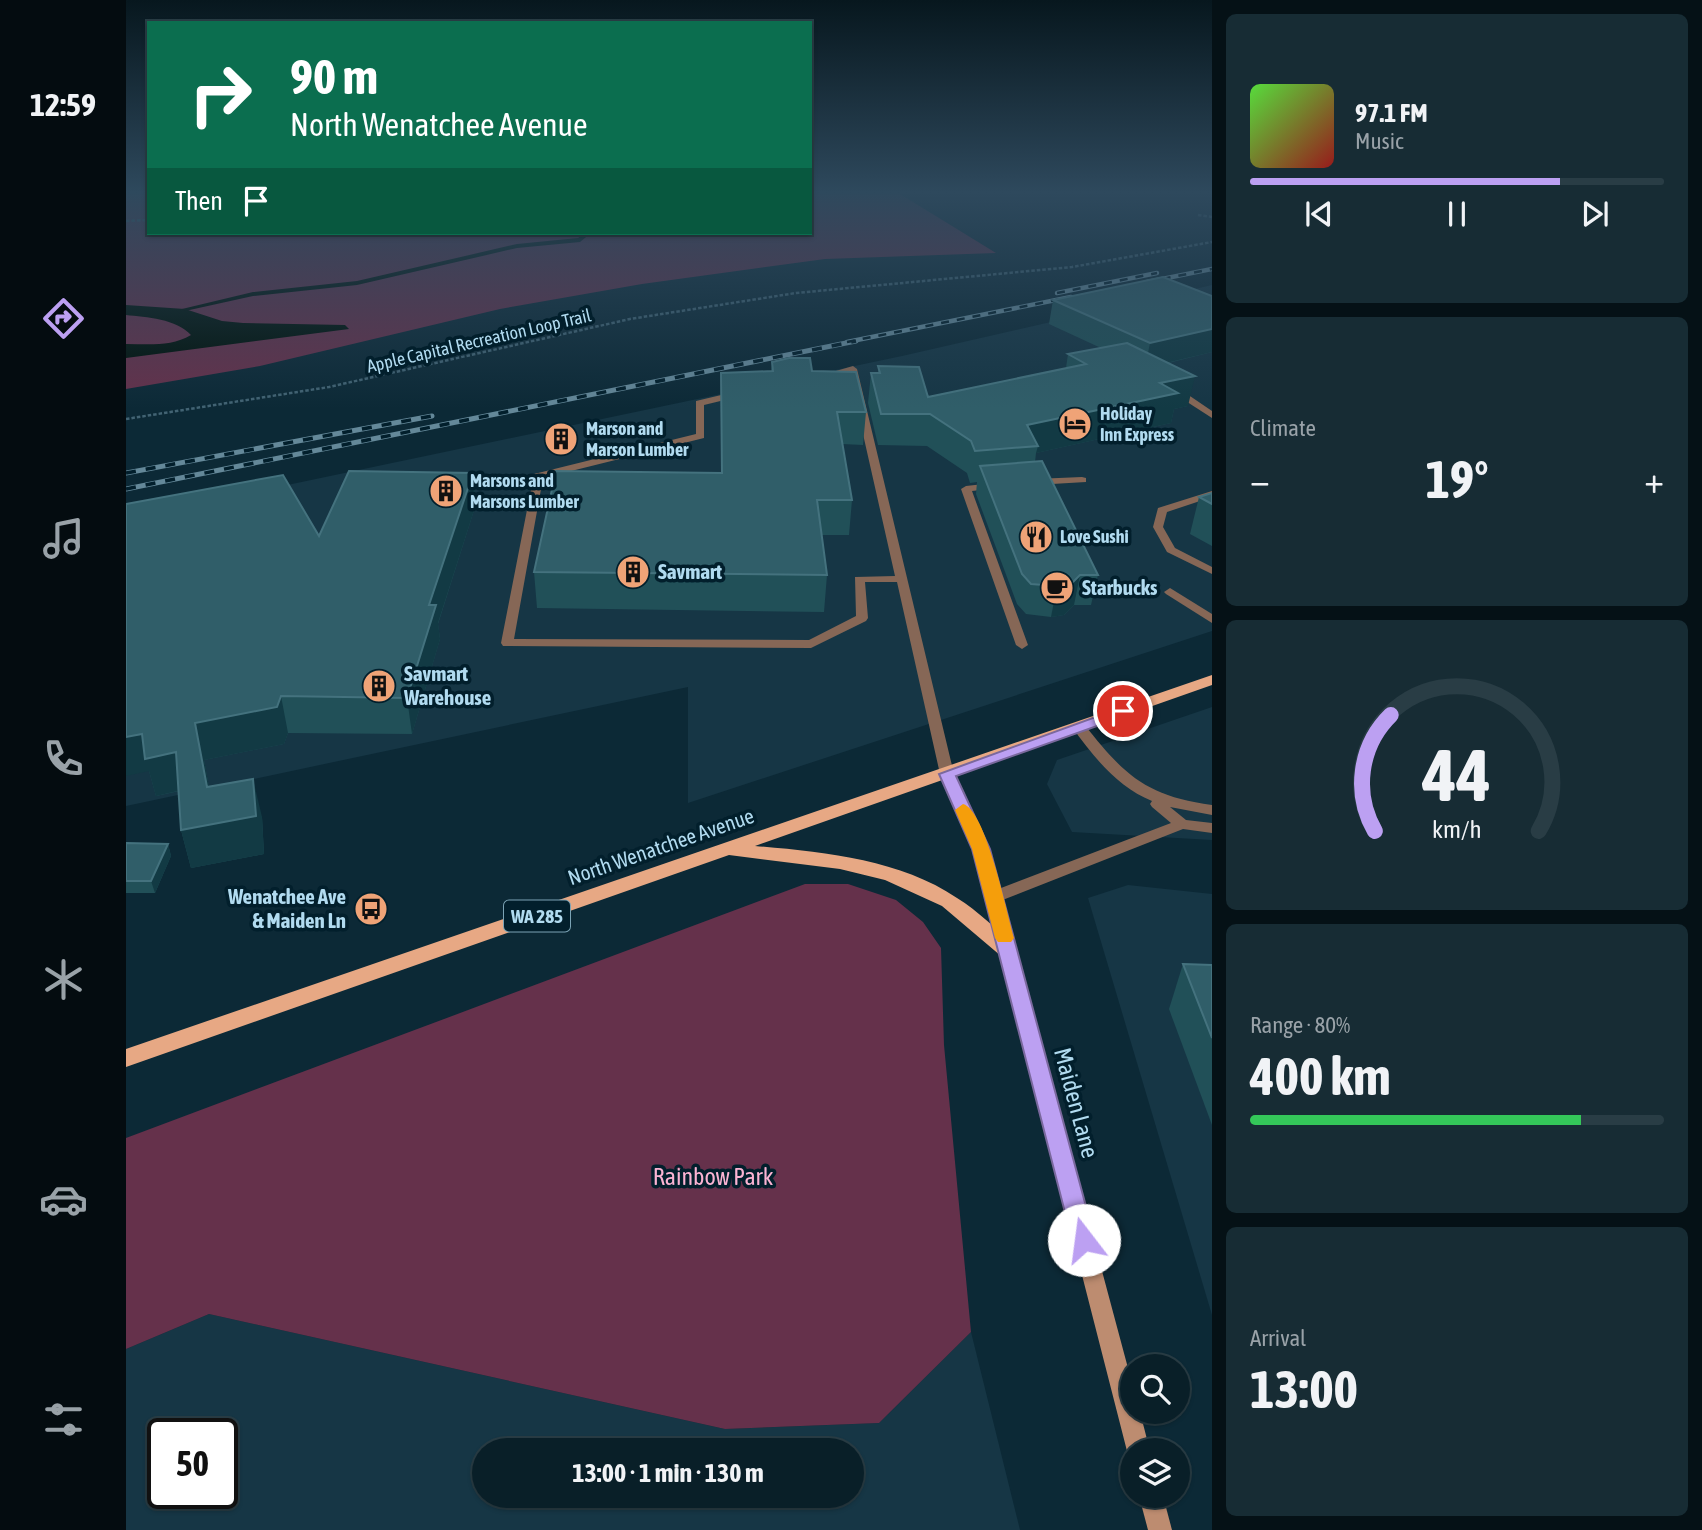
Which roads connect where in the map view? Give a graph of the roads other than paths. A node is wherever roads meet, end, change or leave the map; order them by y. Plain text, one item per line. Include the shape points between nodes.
1 (815, 378) edge
2 (751, 392) edge
3 (1184, 396) edge
4 (1212, 415) edge
5 (1082, 480) dead end
6 (1018, 483) edge
7 (1005, 484) edge
8 (1212, 494) edge
9 (1212, 571) edge
10 (902, 579) junction
11 (1170, 593) dead end
12 (1212, 619) edge
13 (1022, 645) dead end
14 (1212, 680) edge
15 (1079, 727) junction
16 (947, 774) junction
17 (1144, 795) junction
18 (1212, 810) edge
19 (1182, 824) junction
20 (1212, 828) edge
21 (727, 850) junction
22 (994, 897) junction
23 (1008, 951) junction
24 (126, 1058) edge
25 (1136, 1438) edge
26 (1154, 1508) edge
27 (1160, 1530) edge

1 - 10 lane via 853,369
2 - 10 lane via 699,403 701,436 538,476 507,643 811,645 862,618 859,579
3 - 4 lane
5 - 6 lane
7 - 13 lane via 966,489
8 - 9 lane via 1162,510 1158,527 1171,550
10 - 16 lane
11 - 12 lane
14 - 15 main road, North Wenatchee Avenue / WA 285
15 - 16 main road, North Wenatchee Avenue / WA 285
15 - 17 lane via 1105,762
16 - 21 main road, North Wenatchee Avenue / WA 285
16 - 22 main road, Maiden Lane via 981,849
17 - 18 lane via 1176,807
17 - 19 lane
19 - 20 lane
19 - 22 lane
21 - 23 main road via 815,858 908,882 940,897
21 - 24 main road, North Wenatchee Avenue / WA 285
22 - 23 main road, Maiden Lane
23 - 25 main road, Maiden Lane
26 - 27 main road

